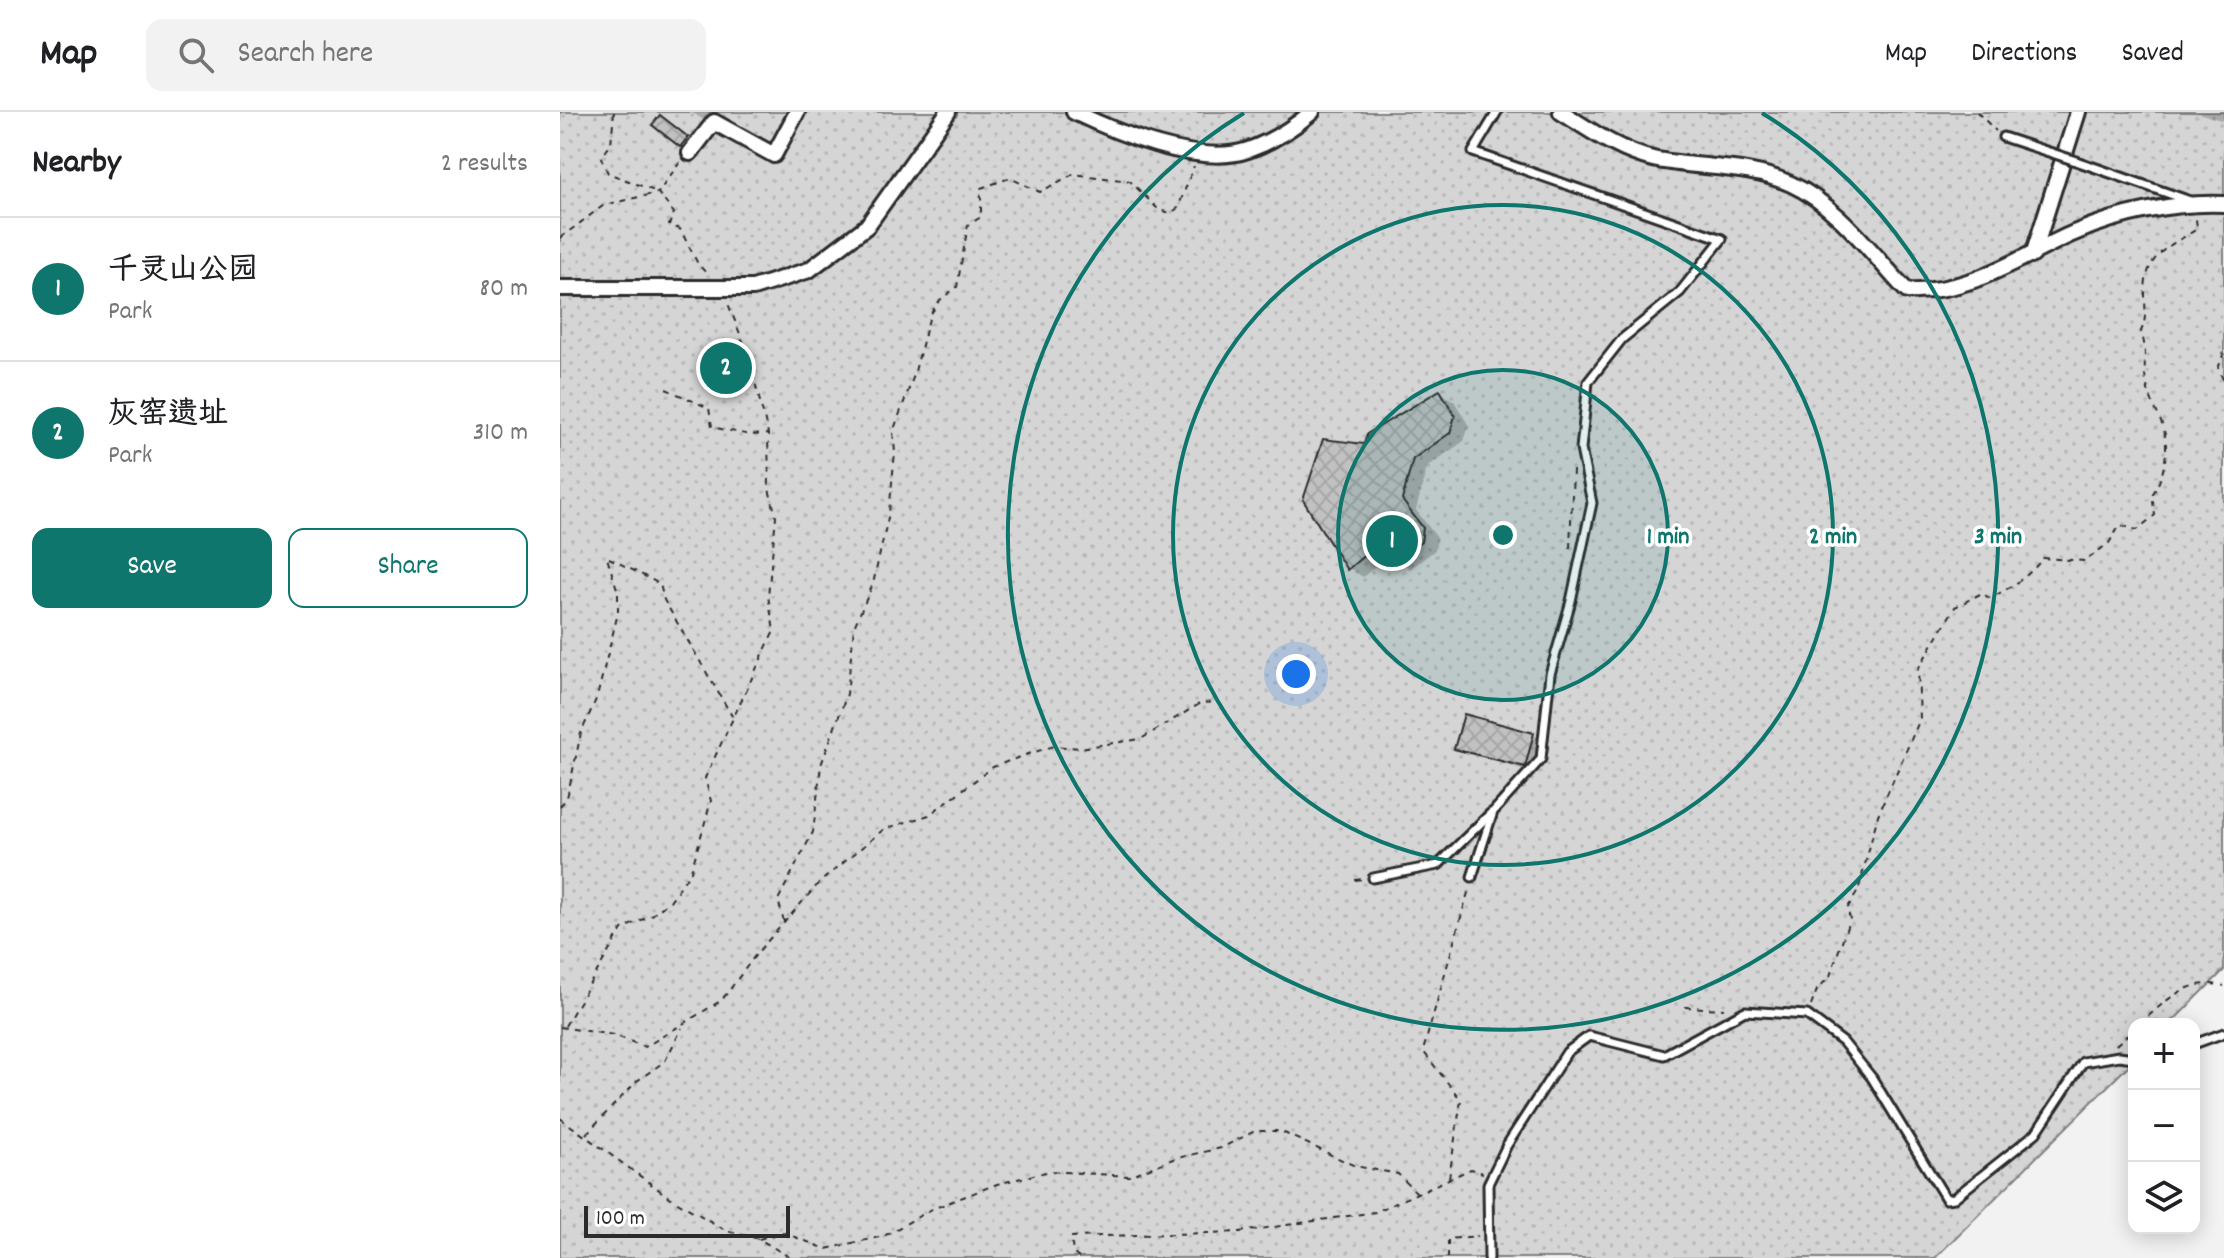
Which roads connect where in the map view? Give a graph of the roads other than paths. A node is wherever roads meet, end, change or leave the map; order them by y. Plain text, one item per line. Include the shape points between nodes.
1 (797, 112) edge
2 (948, 112) edge
3 (1074, 112) edge
4 (1312, 112) edge
5 (1497, 112) edge
6 (1561, 112) edge
7 (2078, 112) edge
8 (2003, 137) road end
9 (690, 153) road end
10 (2195, 203) junction
11 (2224, 204) edge
12 (2033, 255) junction
13 (560, 288) edge
14 (1493, 812) junction
15 (1472, 877) road end
16 (1373, 878) dead end
17 (2224, 1033) edge
18 (2200, 1042) edge
19 (2128, 1058) edge
20 (1489, 1258) edge

1 - 9 street via 774,155 714,122
2 - 13 street via 867,226 809,270 753,288
3 - 4 street via 1145,140 1199,153 1245,151 1293,128
5 - 14 lane via 1473,152 1722,239 1680,292 1622,339 1588,382 1581,449 1592,503 1550,674 1541,759
6 - 12 street via 1616,146 1653,159 1754,171 1791,184 1818,200 1907,291 1934,292
7 - 12 street
8 - 10 lane, bridge
10 - 11 street
10 - 12 street via 2074,232
14 - 15 lane
14 - 16 lane via 1438,865
17 - 18 lane
19 - 20 lane via 2083,1062 2036,1133 1946,1199 1872,1078 1843,1042 1807,1015 1745,1011 1664,1055 1589,1036 1567,1052 1488,1184

